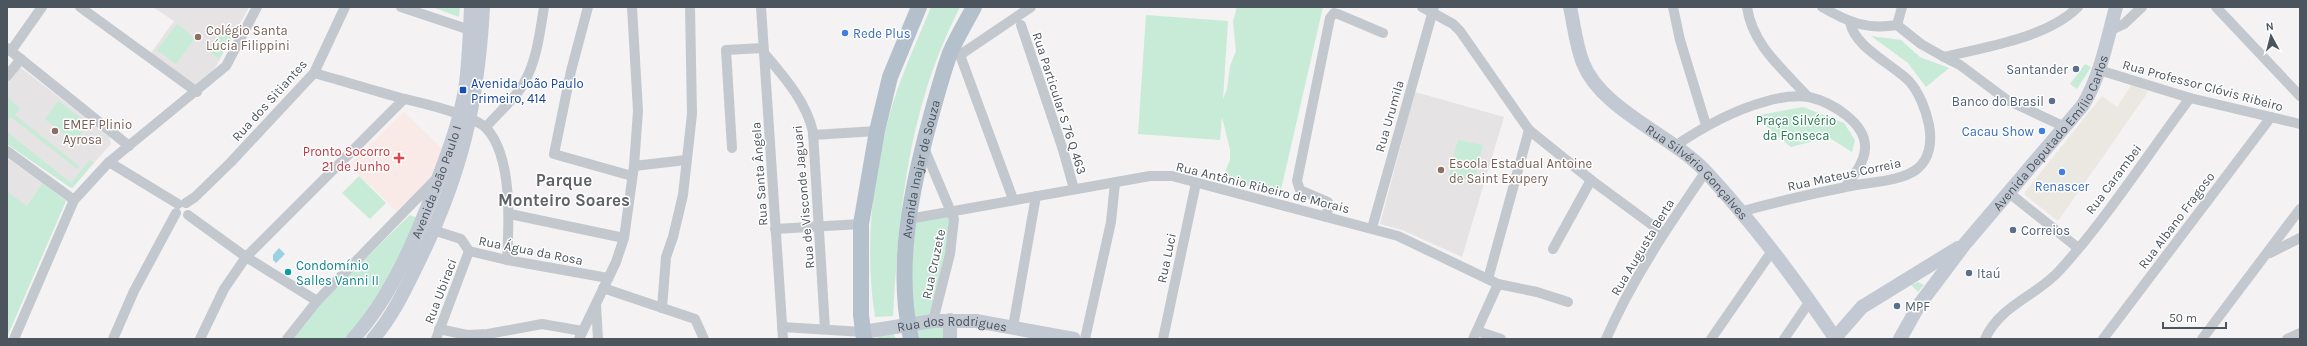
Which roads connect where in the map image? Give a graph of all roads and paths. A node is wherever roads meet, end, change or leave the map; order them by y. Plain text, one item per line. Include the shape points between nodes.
1 (42, 7) edge
2 (80, 7) edge
3 (257, 7) edge
4 (401, 7) edge
5 (471, 7) edge
6 (483, 7) edge
7 (544, 7) edge
8 (588, 7) edge
9 (632, 7) edge
10 (760, 7) edge
11 (919, 7) edge
12 (974, 7) edge
13 (1031, 7) edge
14 (1422, 7) edge
15 (1570, 7) edge
16 (1673, 7) edge
17 (1747, 7) edge
18 (1822, 7) edge
19 (1902, 7) edge
20 (2078, 7) edge
21 (2116, 7) edge
22 (2142, 7) edge
23 (2216, 7) edge
24 (340, 9) edge
25 (1433, 9) edge
26 (690, 10) edge
27 (1850, 22) junction
28 (1021, 25) dead end
29 (1897, 25) junction
30 (470, 30) junction
31 (2109, 31) junction
32 (1383, 33) dead end
33 (9, 50) edge
34 (763, 51) junction
35 (956, 54) junction
36 (1944, 57) junction
37 (20, 59) junction
38 (2099, 70) junction
39 (314, 73) junction
40 (7, 76) edge
41 (197, 92) junction
42 (2300, 96) edge
43 (1808, 97) junction
44 (404, 98) junction
45 (2190, 98) junction
46 (464, 117) junction
47 (2271, 117) junction
48 (2300, 124) edge
49 (1706, 125) junction
50 (2065, 127) junction
51 (486, 128) junction
52 (1529, 130) junction
53 (877, 131) junction
54 (813, 134) junction
55 (129, 146) junction
56 (923, 146) junction
57 (1675, 146) junction
58 (732, 148) dead end
59 (7, 151) edge
60 (686, 160) junction
61 (109, 162) junction
62 (633, 171) junction
63 (1706, 171) junction
64 (440, 176) junction
65 (1591, 180) junction
66 (1115, 183) junction
67 (1196, 183) junction
68 (1846, 186) junction
69 (1074, 189) junction
70 (2008, 192) junction
71 (1036, 196) junction
72 (74, 200) junction
73 (1013, 200) junction
74 (411, 204) junction
75 (428, 206) junction
76 (2300, 208) edge
77 (186, 210) junction
78 (952, 211) junction
79 (1740, 212) junction
80 (510, 214) junction
81 (1326, 216) junction
82 (909, 219) junction
83 (861, 224) junction
84 (436, 225) junction
85 (819, 226) junction
86 (1372, 228) junction
87 (775, 229) junction
88 (1663, 233) junction
89 (624, 238) junction
90 (2300, 238) edge
91 (1964, 245) junction
92 (2078, 248) junction
93 (1554, 249) dead end
94 (469, 251) junction
95 (1772, 251) junction
96 (2267, 255) junction
97 (246, 257) junction
98 (507, 260) junction
99 (1923, 270) junction
100 (608, 278) junction
101 (1488, 279) junction
102 (1936, 283) junction
103 (1498, 284) junction
104 (603, 288) junction
105 (317, 301) junction
106 (1810, 301) junction
107 (1568, 302) dead end
108 (596, 303) junction
109 (662, 308) junction
110 (950, 320) junction
111 (933, 321) junction
112 (1013, 326) junction
113 (782, 327) junction
114 (825, 330) junction
115 (910, 332) edge
116 (2300, 333) edge
117 (438, 334) edge
118 (581, 335) edge
119 (864, 335) edge
120 (1475, 335) edge
121 (1049, 336) edge
122 (1835, 338) edge
123 (14, 339) edge
124 (113, 339) edge
125 (200, 339) edge
126 (287, 339) edge
127 (354, 339) edge
128 (373, 339) edge
129 (598, 339) edge
130 (704, 339) edge
131 (783, 339) edge
132 (950, 339) edge
133 (1074, 339) edge
134 (1084, 339) edge
135 (1162, 339) edge
136 (1501, 339) edge
137 (1606, 339) edge
138 (1711, 339) edge
139 (1784, 339) edge
140 (1900, 339) edge
141 (1985, 339) edge
142 (2103, 339) edge
143 (2202, 339) edge
144 (2287, 339) edge

1 - 33 street
2 - 41 street
3 - 41 street via 226,66
4 - 30 street
5 - 30 main road, Avenida João Paulo I
6 - 46 main road, Avenida João Paulo I via 478,76
7 - 51 street via 534,61 524,83
8 - 62 street via 570,71 554,154
9 - 62 street via 638,111
10 - 34 street, Rua Santa Ângela
11 - 53 main road via 890,78
12 - 35 main road, Avenida Inajar de Souza
13 - 35 street
14 - 25 street
15 - 57 main road, Rua Silvério Gonçalves via 1583,64 1596,84 1612,101
16 - 49 street via 1680,40
17 - 43 street via 1748,17 1759,42
18 - 27 street
19 - 29 street
20 - 36 street via 2071,14 2029,35
21 - 31 main road, Avenida Deputado Emílio Carlos
22 - 31 street via 2124,24
23 - 42 street
24 - 39 street, Rua dos Sitiantes
25 - 52 street via 1460,31
25 - 86 street, Rua Urumila
26 - 60 street via 692,114
27 - 29 street via 1867,26
27 - 68 street, Rua Mateus Correia via 1856,37 1912,85 1928,117 1931,136 1926,160 1907,175
28 - 69 street, Rua Particular S 76 Q 463
29 - 36 street via 1921,44
30 - 46 main road, Avenida João Paulo I
31 - 38 main road, Avenida Deputado Emílio Carlos
32 - 81 street via 1338,14 1334,13 1330,18 1297,181 1300,190 1328,202
33 - 37 street
34 - 54 street, Rua de Visconde Jaguari via 806,111
34 - 58 street via 726,50
34 - 87 street, Rua Santa Ângela
35 - 56 main road, Avenida Inajar de Souza
35 - 73 street
36 - 50 street via 2006,100
37 - 40 street
37 - 55 street
38 - 45 street, Rua Professor Clóvis Ribeiro
38 - 50 main road, Avenida Deputado Emílio Carlos via 2091,91
39 - 44 street
39 - 77 street, Rua dos Sitiantes
41 - 55 street
43 - 49 street via 1764,102
43 - 68 street via 1834,107 1850,119 1863,134 1864,158
44 - 46 street
44 - 97 street
45 - 47 street, Rua Professor Clóvis Ribeiro
45 - 92 street, Rua Carambei
46 - 51 street
46 - 64 main road, Avenida João Paulo I
46 - 84 main road, Avenida João Paulo I via 452,185
47 - 48 street, Rua Professor Clóvis Ribeiro
47 - 142 street, Rua Albano Fragoso
49 - 57 street
50 - 70 main road, Avenida Deputado Emílio Carlos
51 - 80 street via 493,138 502,162
52 - 65 street
52 - 101 street
53 - 54 street
53 - 83 main road
54 - 85 street, Rua de Visconde Jaguari
55 - 61 street
56 - 78 street
56 - 82 main road, Avenida Inajar de Souza
57 - 63 main road, Rua Silvério Gonçalves
59 - 72 street
60 - 62 street
60 - 109 street via 680,214 663,272
61 - 72 street
61 - 77 street
62 - 89 street
63 - 79 main road, Rua Silvério Gonçalves
63 - 88 street, Rua Augusta Berta
64 - 74 street
64 - 75 main road, Avenida João Paulo I
65 - 88 street
65 - 93 street
66 - 67 street, Rua Antônio Ribeiro de Morais via 1163,176
66 - 69 street, Rua Antônio Ribeiro de Morais
66 - 134 street via 1111,222
67 - 81 street, Rua Antônio Ribeiro de Morais
67 - 135 street, Rua Luci
68 - 79 street, Rua Mateus Correia
69 - 71 street, Rua Antônio Ribeiro de Morais
70 - 91 main road, Avenida Deputado Emílio Carlos
70 - 92 street
71 - 73 street, Rua Antônio Ribeiro de Morais
71 - 112 street
72 - 123 street
73 - 78 street, Rua Antônio Ribeiro de Morais
74 - 75 street
74 - 105 street
75 - 84 street via 434,209
75 - 127 main road, Avenida João Paulo I via 389,289
76 - 96 street
77 - 97 street
77 - 124 street, Rua dos Sitiantes via 170,225 134,290
78 - 82 street, Rua Antônio Ribeiro de Morais
78 - 111 street, Rua Cruzete via 954,219 950,254
79 - 95 main road, Rua Silvério Gonçalves
80 - 89 street
80 - 98 street
81 - 86 street, Rua Antônio Ribeiro de Morais
82 - 115 main road, Avenida Inajar de Souza via 904,265
83 - 85 street
83 - 119 main road
84 - 94 street, Rua Água da Rosa via 461,239
84 - 128 main road, Avenida João Paulo I via 394,309
85 - 87 street
85 - 114 street, Rua de Visconde Jaguari
86 - 101 street, Rua Antônio Ribeiro de Morais via 1398,236
87 - 113 street, Rua Santa Ângela
88 - 137 street, Rua Augusta Berta via 1618,312
89 - 100 street via 621,251
90 - 96 street
91 - 99 main road, Avenida Deputado Emílio Carlos
91 - 102 main road, Avenida Deputado Emílio Carlos
92 - 141 street, Rua Carambei via 2051,279 2004,312
94 - 98 street, Rua Água da Rosa
94 - 117 street, Rua Ubiraci
95 - 106 main road, Rua Silvério Gonçalves
95 - 138 street
96 - 143 street
97 - 105 street
97 - 125 street via 224,289
98 - 100 street, Rua Água da Rosa
99 - 102 main road via 1932,274
99 - 122 main road, Avenida Deputado Emílio Carlos via 1862,307
100 - 104 street
101 - 103 street, Rua Antônio Ribeiro de Morais
102 - 140 main road, Avenida Deputado Emílio Carlos via 1918,305
103 - 107 street, Rua Antônio Ribeiro de Morais
103 - 120 street
104 - 108 street
104 - 109 street
105 - 126 street
106 - 122 main road, Rua Silvério Gonçalves
106 - 139 street
108 - 118 street
108 - 129 street
109 - 130 street via 696,319
110 - 111 main road, Rua dos Rodrigues
110 - 112 main road, Rua dos Rodrigues
110 - 132 main road
111 - 115 main road, Rua dos Rodrigues
112 - 121 main road, Rua dos Rodrigues
113 - 114 street, Rua dos Rodrigues
113 - 131 street, Rua Santa Ângela
114 - 119 street, Rua dos Rodrigues
115 - 119 main road, Rua dos Rodrigues
116 - 144 street
117 - 118 street via 488,334 542,324
120 - 136 street
121 - 133 main road, Rua dos Rodrigues

